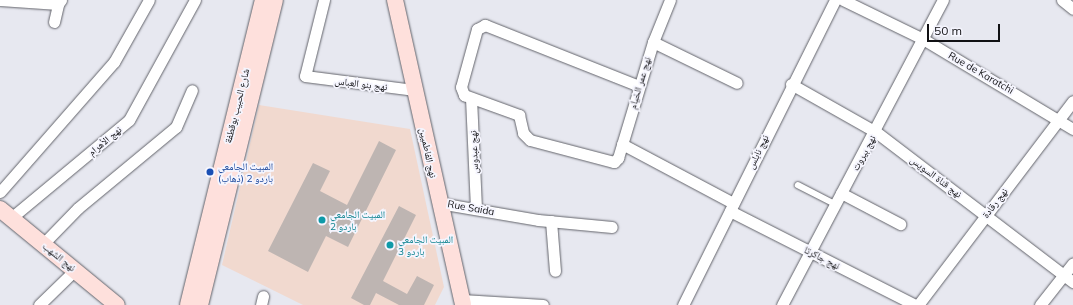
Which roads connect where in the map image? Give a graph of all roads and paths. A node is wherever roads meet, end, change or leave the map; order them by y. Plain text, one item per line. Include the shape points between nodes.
1 (0, 0) edge
2 (149, 0) edge
3 (195, 0) edge
4 (263, 0) edge
5 (275, 0) edge
6 (324, 0) edge
7 (395, 0) edge
8 (670, 0) edge
9 (843, 0) edge
10 (943, 0) edge
11 (1062, 0) edge
12 (60, 2) edge
13 (1073, 9) edge
14 (54, 22) dead end
15 (923, 40) junction
16 (652, 42) junction
17 (737, 83) dead end
18 (791, 84) junction
19 (639, 86) junction
20 (192, 90) dead end
21 (414, 90) junction
22 (471, 98) junction
23 (1073, 102) edge
24 (1060, 119) junction
25 (1073, 129) edge
26 (876, 132) junction
27 (622, 144) junction
28 (798, 185) dead end
29 (0, 192) edge
30 (841, 193) junction
31 (439, 203) junction
32 (835, 204) junction
33 (476, 207) junction
34 (732, 207) junction
35 (986, 215) junction
36 (4, 216) edge
37 (551, 222) junction
38 (900, 224) dead end
39 (612, 227) dead end
40 (43, 244) junction
41 (810, 252) junction
42 (1073, 263) edge
43 (74, 270) junction
44 (556, 271) dead end
45 (1068, 278) edge
46 (463, 303) edge
47 (521, 303) edge
48 (39, 305) edge
49 (117, 305) edge
50 (188, 305) edge
51 (200, 305) edge
52 (543, 305) edge
53 (683, 305) edge
54 (782, 305) edge
55 (915, 305) edge
56 (918, 305) edge
57 (1040, 305) edge

1 - 12 street
2 - 29 street via 114,62
3 - 36 street, نهج الأهرام via 129,120
4 - 50 main road, شارع الحبيب بوقطفة
5 - 51 main road, شارع الحبيب بوقطفة
6 - 21 street, نهج بنو العباس via 304,71 308,77
7 - 21 main road, نهج الفاطميين
8 - 16 street, نهج عمر الخيام
9 - 15 street, Rue de Karatchi
9 - 18 street, نهج نابلس
10 - 15 street, نهج بيروت
11 - 13 street
12 - 14 street
15 - 24 street, Rue de Karatchi
15 - 26 street, نهج بيروت
16 - 17 street
16 - 19 street, نهج عمر الخيام
18 - 26 street, نهج قناة السويس
18 - 34 street, نهج نابلس
19 - 22 street via 485,25 477,29 461,84 462,93
19 - 27 street, نهج عمر الخيام
20 - 40 street via 176,127 78,208
21 - 31 main road, نهج الفاطميين
22 - 27 street, نهج عمر الخيام via 519,115 523,133 530,140 608,161 616,160
22 - 33 street, نهج عبدوس
23 - 24 street, نهج رقادة
24 - 25 street, Rue de Karatchi
24 - 35 street, نهج رقادة
26 - 30 street, نهج بيروت
26 - 35 street, نهج قناة السويس
27 - 34 street, نهج جاكرتا
28 - 32 lane
30 - 32 street, نهج بيروت
30 - 38 street
31 - 33 street, Rue Saida
31 - 46 main road, نهج الفاطميين
32 - 41 street, نهج بيروت
33 - 37 street, Rue Saida
34 - 41 street, نهج جاكرتا
34 - 53 street, نهج نابلس
35 - 45 street, نهج قناة السويس
35 - 56 street, نهج رقادة
36 - 40 main road, نهج الشهب
37 - 39 street, Rue Saida
37 - 44 street
40 - 43 main road, نهج الشهب
41 - 54 street, نهج بيروت
41 - 55 street, نهج جاكرتا
42 - 45 street
43 - 48 street
43 - 49 main road, نهج الشهب
45 - 57 street
46 - 47 street
47 - 52 street

